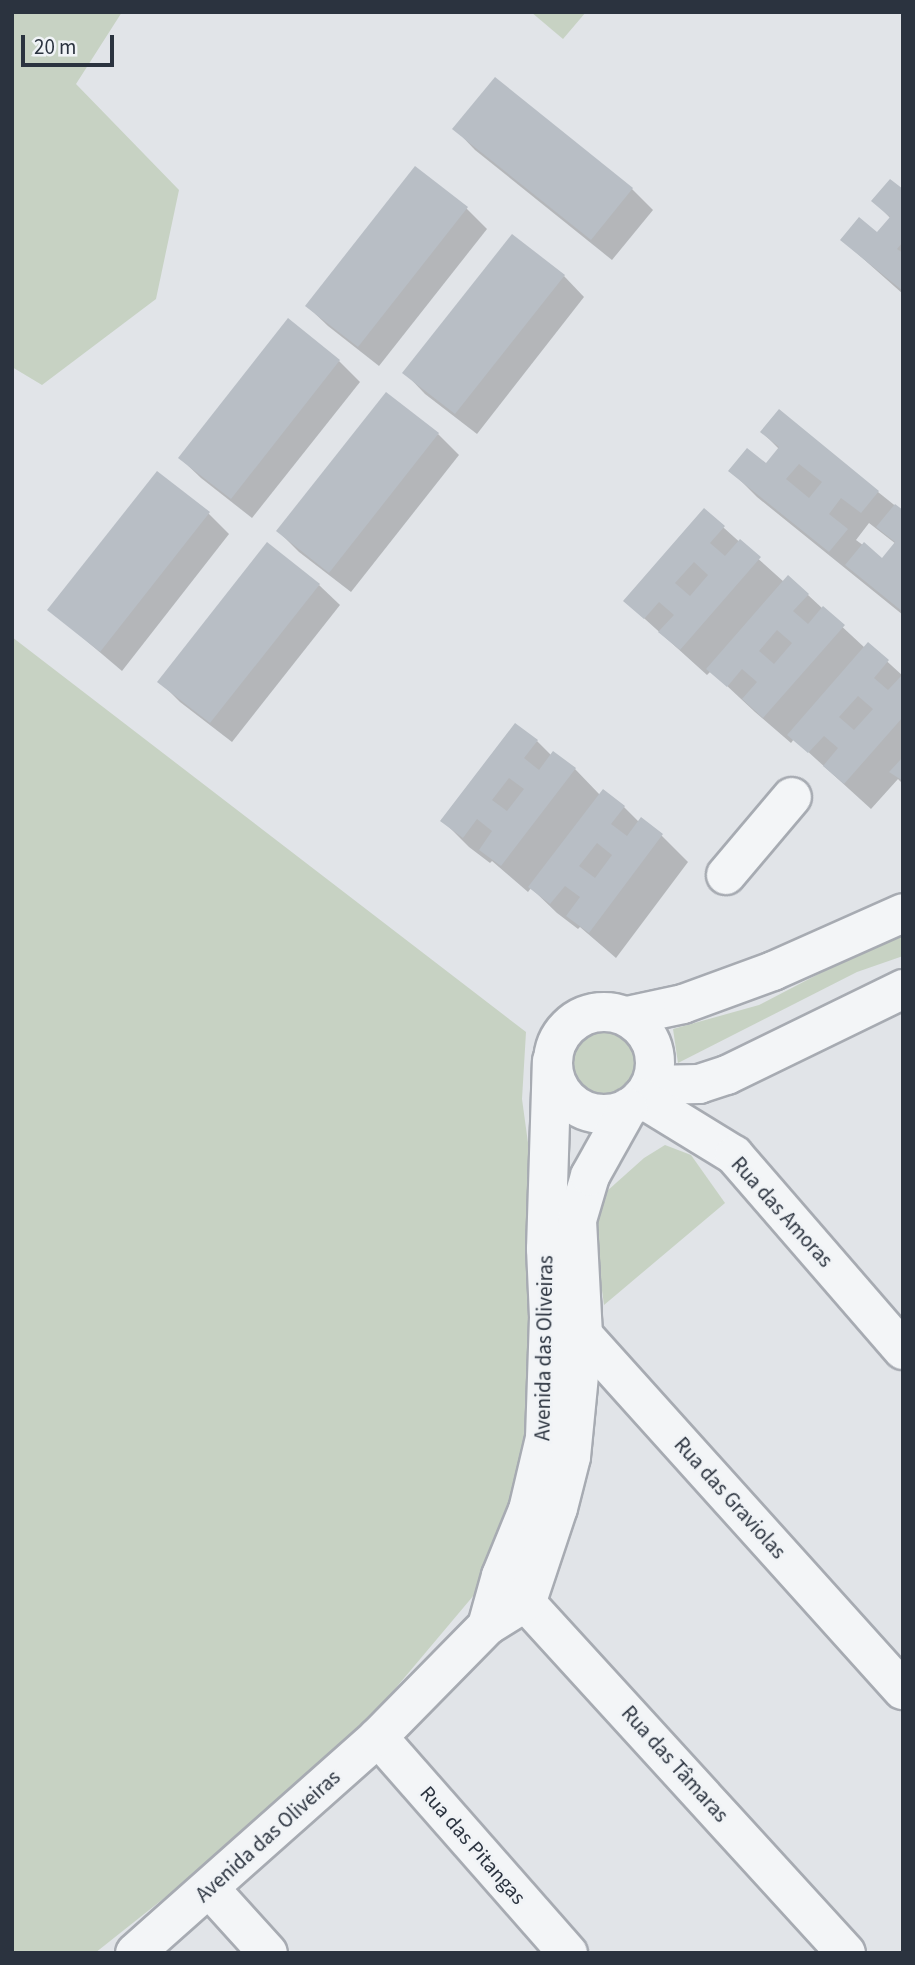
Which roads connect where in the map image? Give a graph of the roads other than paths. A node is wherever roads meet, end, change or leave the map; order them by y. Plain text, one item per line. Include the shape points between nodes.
1 (792, 797) dead end
2 (726, 875) dead end
3 (903, 912) edge
4 (897, 1001) edge
5 (626, 1016) junction
6 (552, 1061) junction
7 (640, 1097) junction
8 (549, 1317) junction
9 (583, 1335) junction
10 (903, 1350) edge
11 (514, 1589) junction
12 (903, 1690) edge
13 (378, 1737) junction
14 (210, 1889) junction
15 (135, 1953) edge
16 (268, 1953) edge
17 (568, 1953) edge
18 (846, 1953) edge

1 - 2 street
3 - 5 street, Avenida das Oliveiras via 773,971 683,1004
4 - 7 street via 727,1075
5 - 6 street, Avenida das Oliveiras via 594,1012 579,1017 565,1028
5 - 7 street, Avenida das Oliveiras via 649,1038 655,1061
6 - 7 street via 563,1095 576,1107 611,1114
6 - 8 street, Avenida das Oliveiras via 546,1249
7 - 9 street, Avenida das Oliveiras via 590,1176 576,1220
7 - 10 street, Rua das Amoras via 734,1155
8 - 9 street, Rua das Graviolas
8 - 11 street, Avenida das Oliveiras via 545,1437
9 - 11 street, Avenida das Oliveiras via 570,1457 558,1508
9 - 12 street, Rua das Graviolas
11 - 13 street, Avenida das Oliveiras via 487,1626
11 - 18 street, Rua das Tâmaras
13 - 14 street, Avenida das Oliveiras
13 - 17 street, Rua das Pitangas
14 - 15 street, Avenida das Oliveiras
14 - 16 street

